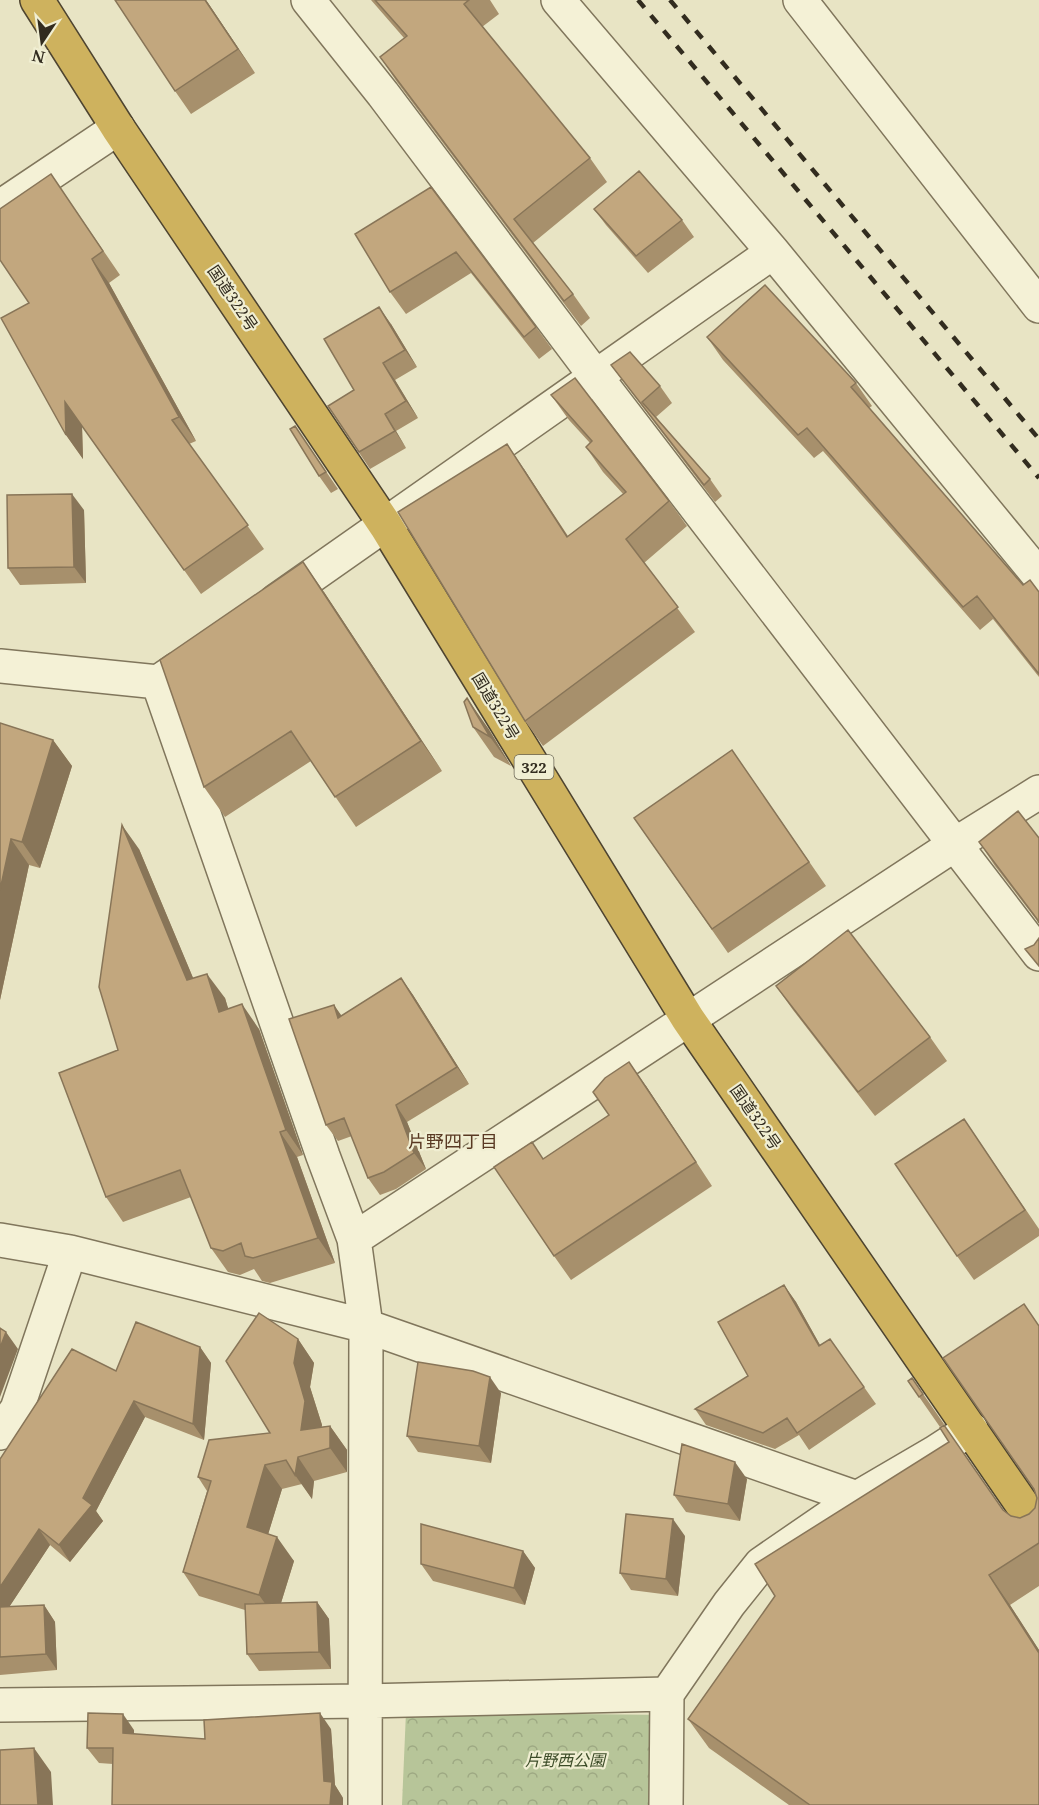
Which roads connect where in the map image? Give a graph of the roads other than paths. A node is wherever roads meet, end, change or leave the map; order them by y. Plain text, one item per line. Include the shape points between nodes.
1 (37, 0) edge
2 (308, 0) edge
3 (558, 0) edge
4 (800, 0) edge
5 (118, 128) junction
6 (0, 207) edge
7 (773, 252) junction
8 (1039, 306) edge
9 (597, 377) junction
10 (386, 526) junction
11 (1039, 576) edge
12 (253, 617) edge
13 (206, 650) edge
14 (0, 666) edge
15 (158, 682) junction
16 (1039, 792) edge
17 (954, 845) junction
18 (1039, 954) edge
19 (688, 1019) junction
20 (354, 1239) junction
21 (0, 1240) edge
22 (70, 1252) junction
23 (366, 1326) junction
24 (971, 1429) junction
25 (0, 1433) edge
26 (857, 1498) junction
27 (1039, 1529) edge
28 (667, 1694) junction
29 (364, 1701) junction
30 (0, 1705) edge
31 (365, 1805) edge
32 (666, 1805) edge

1 - 5 highway, 国道322号 / 322
2 - 9 street
3 - 7 street
4 - 8 street
5 - 6 street
5 - 10 highway, 国道322号 / 322
7 - 9 street
7 - 11 street
9 - 10 street
9 - 17 street
10 - 12 street
10 - 19 highway, 国道322号 / 322
13 - 15 street
14 - 15 street
15 - 20 street
16 - 17 street
17 - 18 street
17 - 19 street
19 - 20 street
19 - 24 highway, 国道322号 / 322
20 - 23 street
21 - 22 street
22 - 23 street
22 - 25 street via 17,1409
23 - 26 street
23 - 29 street
24 - 26 street
24 - 27 highway, 国道322号 / 322
26 - 28 street via 760,1564
28 - 29 street
28 - 32 street
29 - 30 street
29 - 31 street

